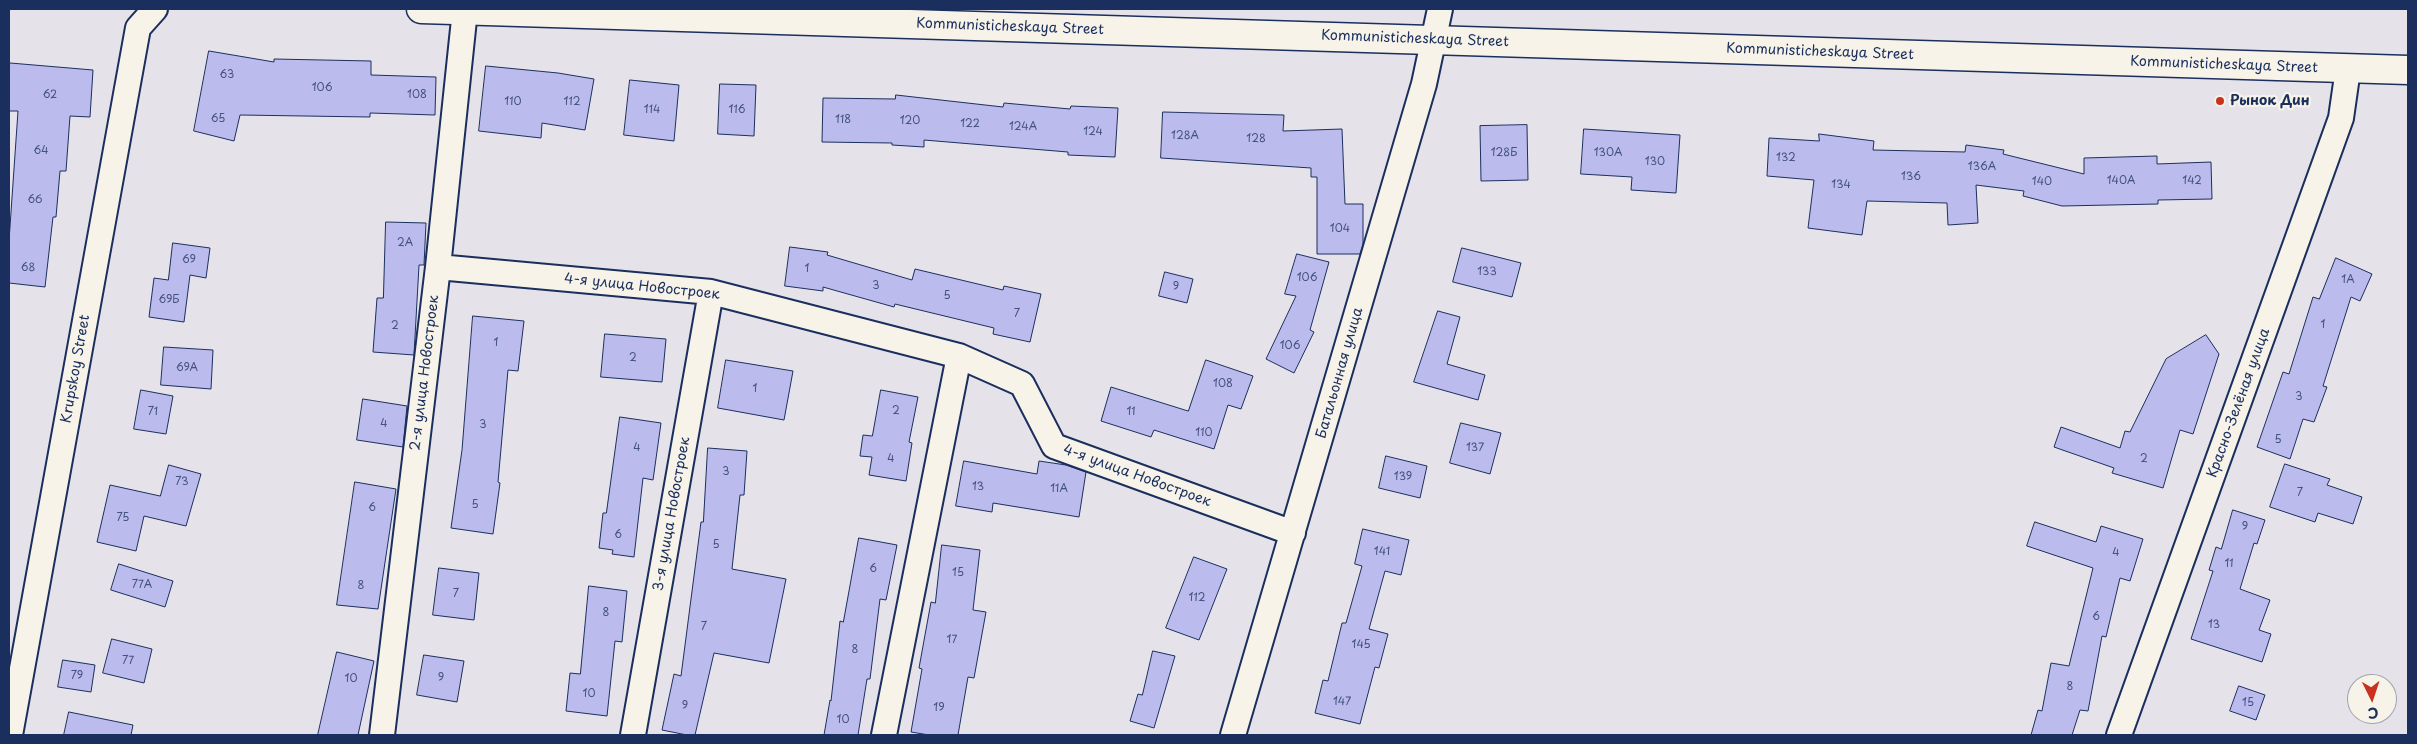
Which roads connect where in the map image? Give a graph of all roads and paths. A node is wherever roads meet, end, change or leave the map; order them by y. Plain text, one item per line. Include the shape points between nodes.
1 (155, 9) edge
2 (421, 9) edge
3 (1440, 9) edge
4 (465, 10) junction
5 (1434, 39) junction
6 (2348, 69) junction
7 (2408, 70) edge
8 (438, 267) junction
9 (711, 292) junction
10 (959, 356) junction
11 (1293, 533) junction
12 (10, 735) edge
13 (382, 735) edge
14 (633, 735) edge
15 (884, 735) edge
16 (1233, 735) edge
17 (2119, 735) edge

1 - 12 street, Krupskoy Street via 138,28
2 - 4 main road, Kommunisticheskaya Street
3 - 5 street, Батальонная улица
4 - 5 main road, Kommunisticheskaya Street
4 - 8 street, 2-я улица Новостроек
5 - 6 main road, Kommunisticheskaya Street
5 - 11 street, Батальонная улица via 1424,84
6 - 7 main road, Kommunisticheskaya Street
6 - 17 street, Красно-Зелёная улица via 2341,118
8 - 9 street, 4-я улица Новостроек
8 - 13 street, 2-я улица Новостроек
9 - 10 street, 4-я улица Новостроек
9 - 14 street, 3-я улица Новостроек
10 - 11 street, 4-я улица Новостроек via 1022,384 1054,446
10 - 15 street
11 - 16 street, Батальонная улица

